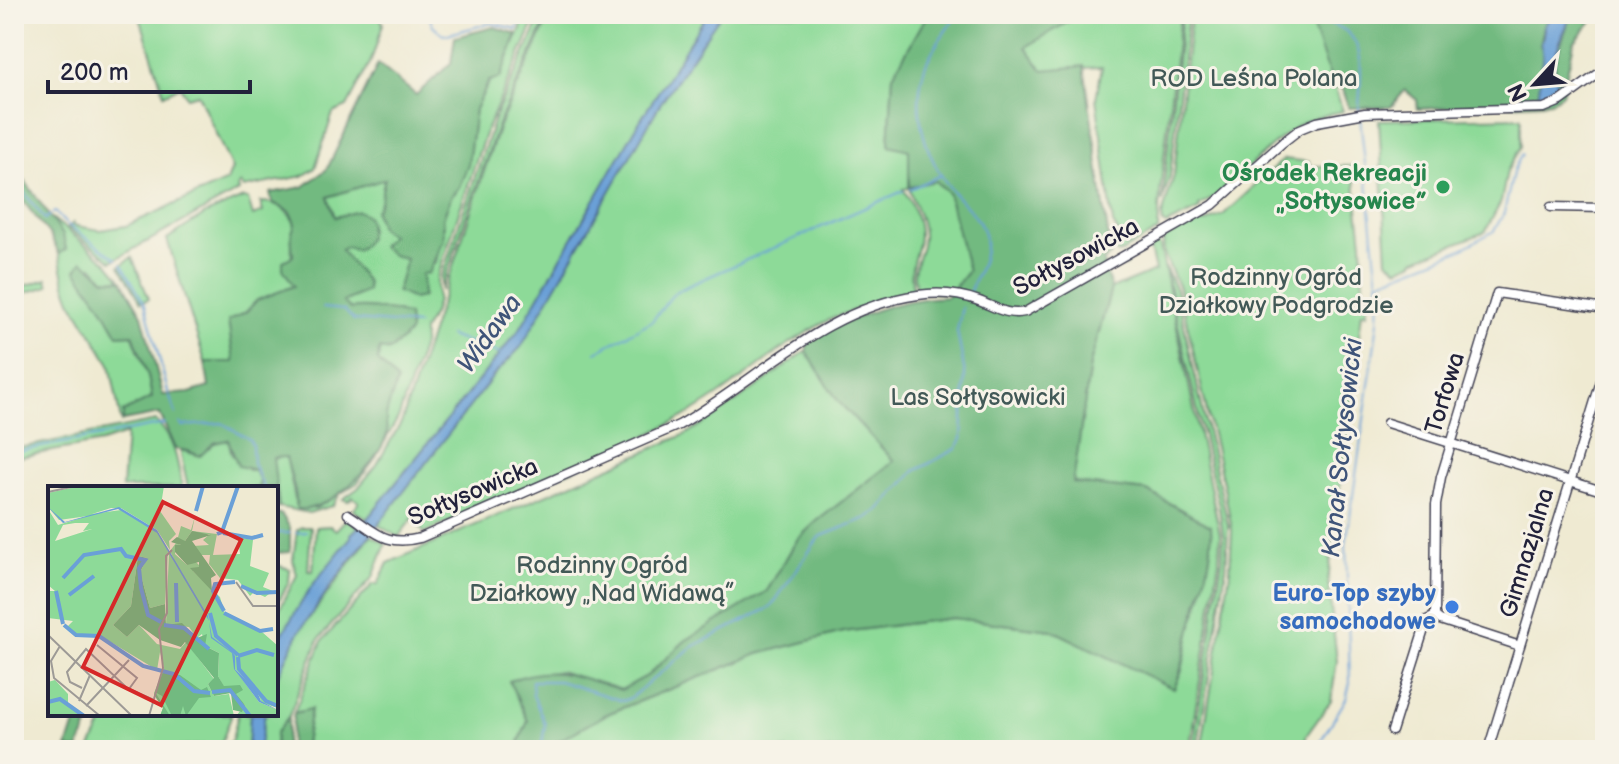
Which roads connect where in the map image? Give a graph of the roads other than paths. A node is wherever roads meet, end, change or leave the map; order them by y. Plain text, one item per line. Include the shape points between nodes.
1 (1604, 73) edge
2 (1551, 207) dead end
3 (1605, 208) edge
4 (1605, 309) edge
5 (1605, 368) edge
6 (1387, 423) dead end
7 (1450, 444) junction
8 (1570, 482) junction
9 (1605, 492) edge
10 (348, 514) dead end
11 (1435, 616) junction
12 (1520, 646) junction
13 (1392, 731) dead end
14 (1488, 750) edge

1 - 10 street, Sołtysowicka via 1544,108 1365,113 1324,120 1300,129 1213,205 1025,312 1009,313 962,296 917,295 828,324 679,425 420,538 388,539
2 - 3 street
4 - 7 street, Torfowa via 1497,293
5 - 8 street, Gimnazjalna
6 - 7 street
7 - 8 street
7 - 11 street, Torfowa via 1436,505
8 - 9 street
8 - 12 street, Gimnazjalna
11 - 12 street
11 - 13 street, Torfowa via 1427,620
12 - 14 street, Gimnazjalna

